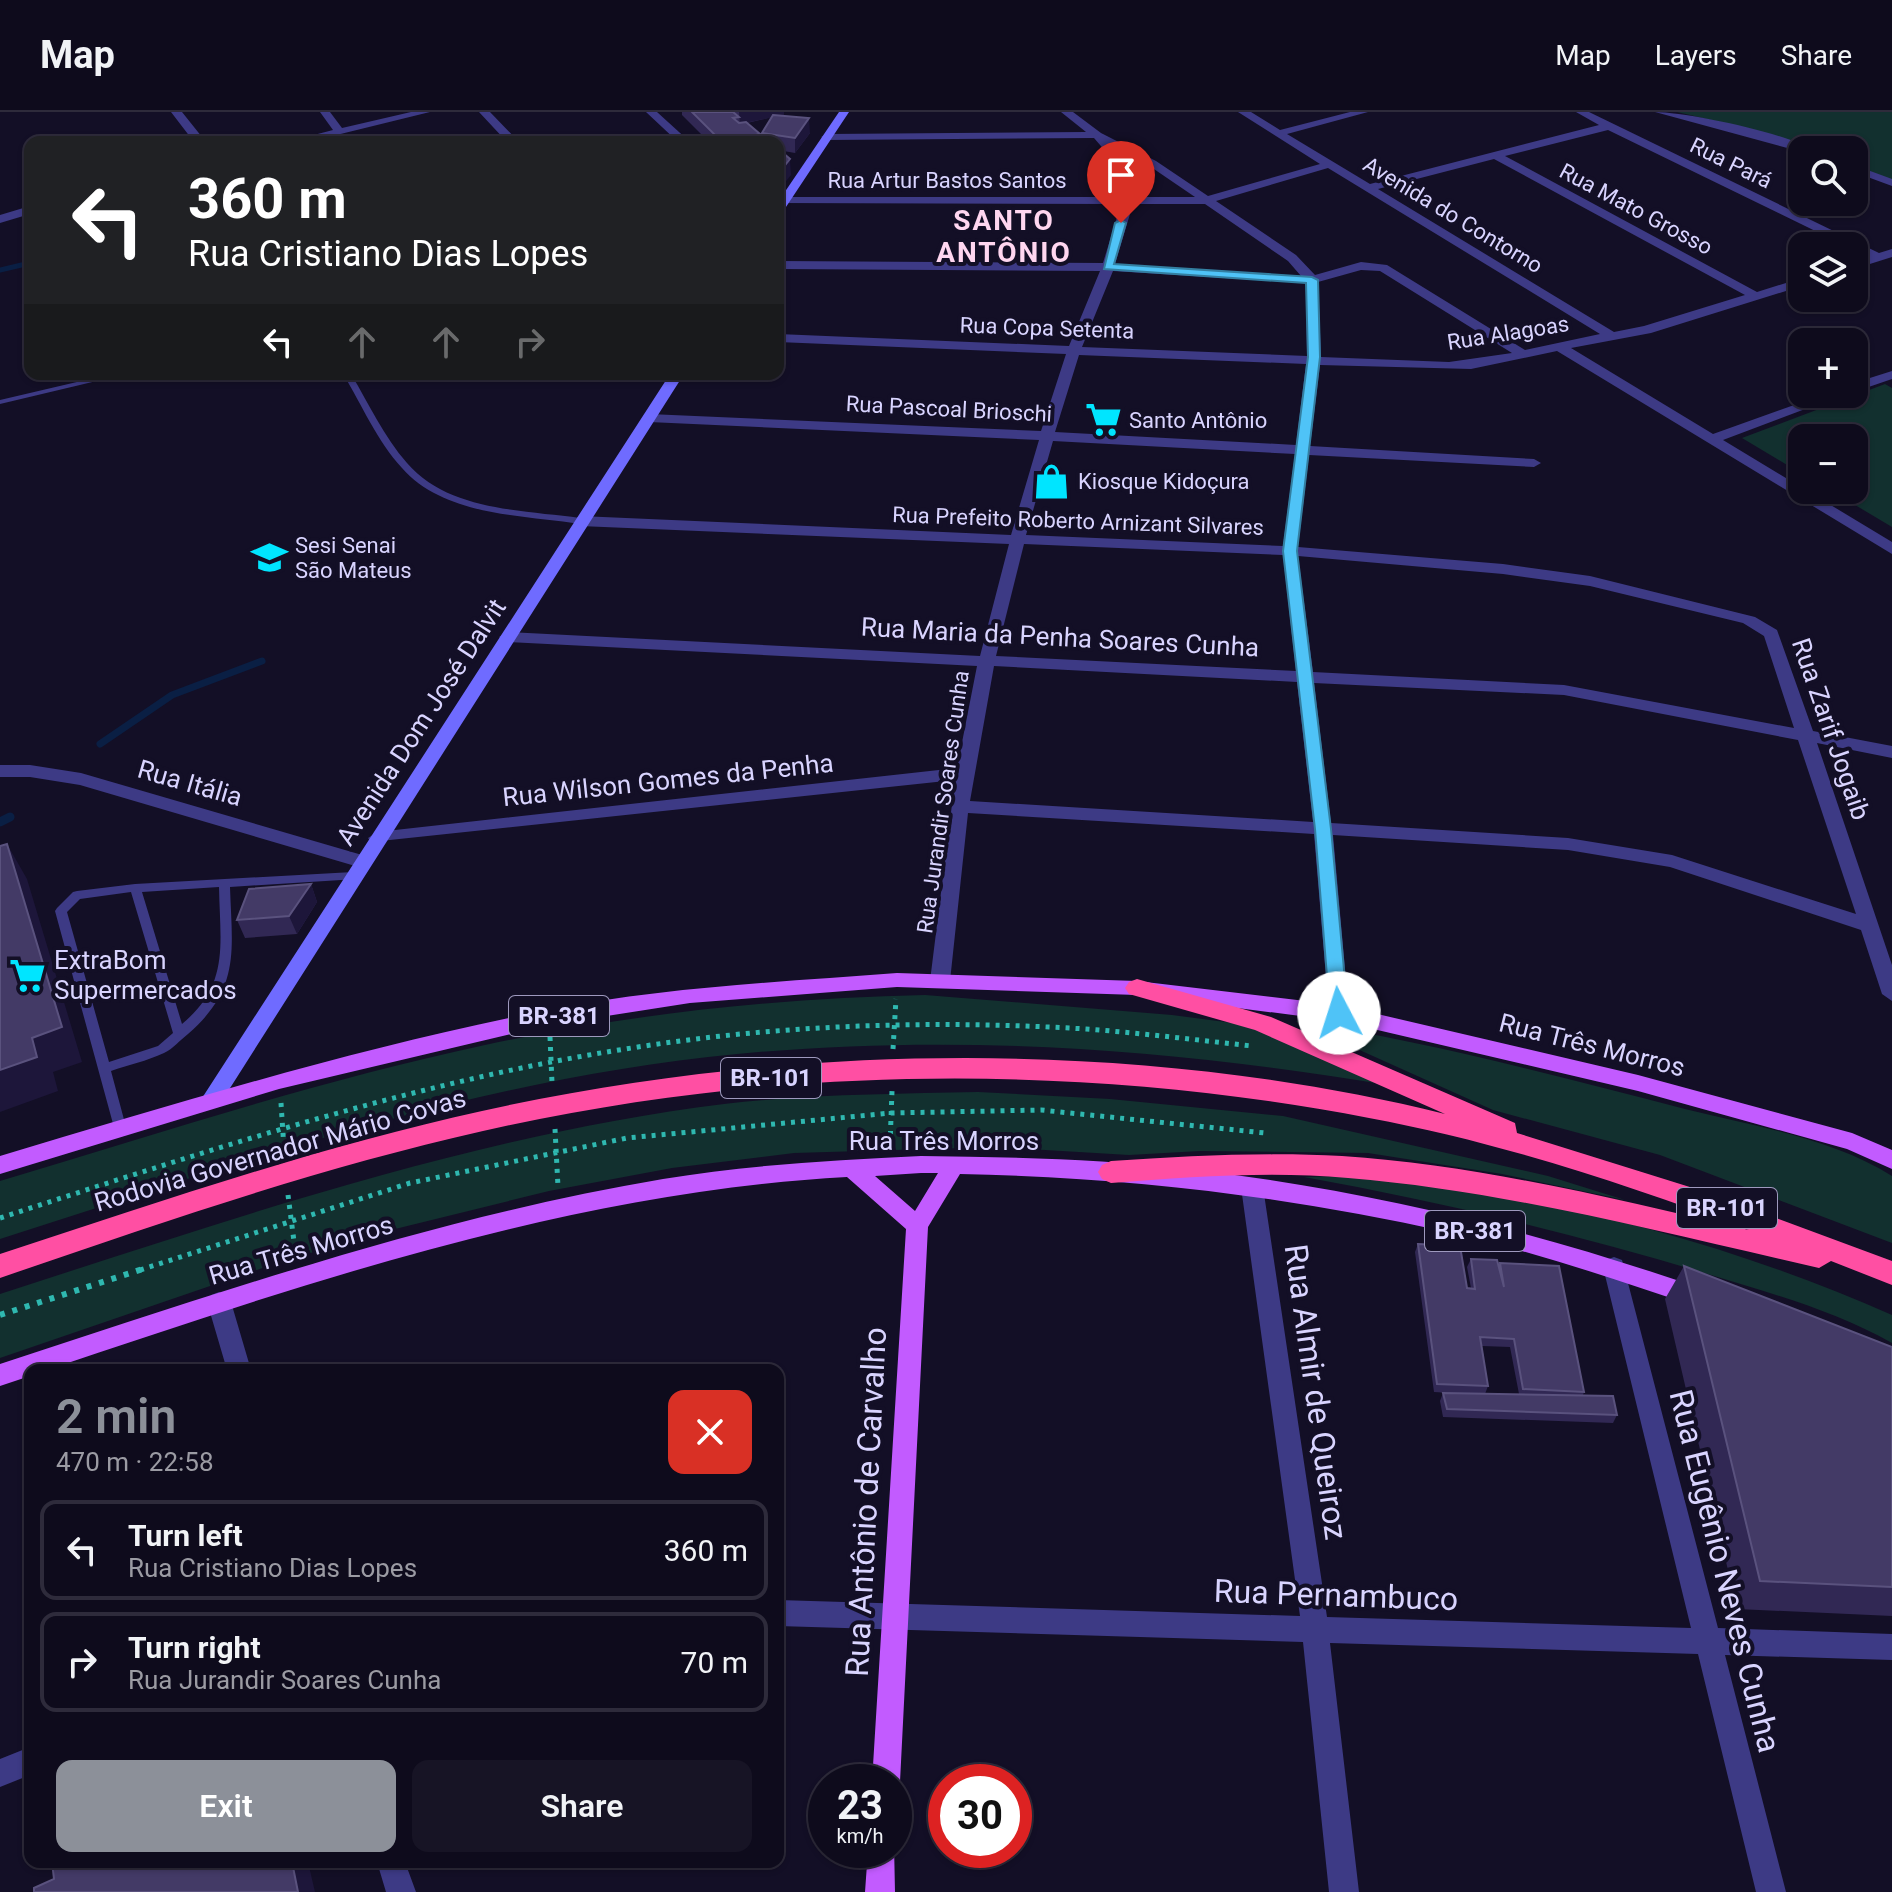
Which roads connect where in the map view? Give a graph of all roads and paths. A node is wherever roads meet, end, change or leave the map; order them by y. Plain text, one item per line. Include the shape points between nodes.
1 (176, 112) edge
2 (325, 112) edge
3 (425, 112) edge
4 (484, 112) edge
5 (651, 112) edge
6 (844, 112) edge
7 (1066, 112) edge
8 (1243, 112) edge
9 (1363, 112) edge
10 (1581, 112) edge
11 (1660, 112) edge
12 (1609, 126) junction
13 (339, 131) junction
14 (1279, 133) junction
15 (1096, 135) junction
16 (195, 136) edge
17 (318, 136) edge
18 (507, 136) edge
19 (677, 136) edge
20 (827, 137) junction
21 (1788, 144) edge
22 (1496, 156) junction
23 (1331, 164) junction
24 (1868, 174) edge
25 (1892, 183) edge
26 (1370, 188) junction
27 (784, 197) edge
28 (784, 200) edge
29 (1127, 201) junction
30 (1204, 201) junction
31 (24, 212) edge
32 (0, 219) edge
33 (1892, 253) edge
34 (1878, 257) junction
35 (1868, 260) edge
36 (784, 265) edge
37 (1108, 267) junction
38 (1312, 280) junction
39 (1788, 287) edge
40 (1758, 297) junction
41 (1612, 336) junction
42 (784, 338) edge
43 (1558, 346) junction
44 (1074, 350) junction
45 (1523, 354) junction
46 (1314, 357) junction
47 (1892, 375) edge
48 (96, 380) edge
49 (351, 380) edge
50 (673, 380) edge
51 (1868, 383) edge
52 (0, 402) edge
53 (1799, 408) edge
54 (649, 418) junction
55 (1048, 436) junction
56 (1712, 439) junction
57 (1300, 450) junction
58 (1534, 463) dead end
59 (580, 521) junction
60 (1017, 541) junction
61 (1892, 549) edge
62 (1290, 551) junction
63 (1759, 624) joint
64 (507, 637) junction
65 (987, 659) junction
66 (1303, 676) junction
67 (1808, 737) junction
68 (1892, 752) edge
69 (0, 771) edge
70 (965, 773) junction
71 (960, 806) junction
72 (1323, 829) junction
73 (377, 838) junction
74 (358, 869) junction
75 (224, 882) junction
76 (135, 888) junction
77 (1871, 926) junction
78 (940, 981) junction
79 (1137, 988) junction
80 (1892, 994) edge
81 (1339, 1013) junction
82 (179, 1034) junction
83 (106, 1068) junction
84 (211, 1101) junction
85 (120, 1127) junction
86 (1559, 1154) junction
87 (1892, 1160) edge
88 (955, 1164) junction
89 (0, 1165) edge
90 (851, 1168) junction
91 (1111, 1172) junction
92 (1252, 1187) junction
93 (917, 1226) junction
94 (0, 1266) edge
95 (1614, 1267) junction
96 (1892, 1273) edge
97 (219, 1302) junction
98 (1714, 1303) edge
99 (33, 1364) edge
100 (237, 1364) edge
101 (24, 1367) edge
102 (0, 1375) edge
103 (784, 1613) edge
104 (897, 1616) junction
105 (1315, 1628) junction
106 (1708, 1643) junction
107 (1892, 1647) edge
108 (24, 1763) edge
109 (887, 1764) edge
110 (0, 1773) edge
111 (393, 1868) edge
112 (881, 1868) edge
113 (401, 1892) edge
114 (880, 1892) edge
115 (1344, 1892) edge
116 (1771, 1892) edge

1 - 16 street
2 - 13 street
3 - 13 street
4 - 18 street
5 - 19 street
6 - 20 street
7 - 15 street
8 - 14 street, Avenida do Contorno
9 - 14 street
10 - 12 street, Rua Pará
11 - 21 street
12 - 22 street
12 - 34 street, Rua Pará
13 - 17 street
14 - 23 street, Avenida do Contorno
15 - 20 street
15 - 29 street, Rua Jurandir Soares Cunha via 1128,175
15 - 30 street via 1134,152
20 - 27 street
22 - 26 street
22 - 40 street, Rua Mato Grosso
23 - 26 street, Avenida do Contorno
23 - 30 street, Rua Artur Bastos Santos
24 - 25 street
26 - 41 street, Avenida do Contorno
28 - 29 street, Rua Artur Bastos Santos
29 - 30 street, Rua Artur Bastos Santos
29 - 37 street, Rua Jurandir Soares Cunha
30 - 38 street via 1292,258
31 - 32 street
33 - 34 street
34 - 35 street
36 - 37 street
37 - 38 street
37 - 44 street, Rua Jurandir Soares Cunha
38 - 45 street via 1361,266 1383,268
38 - 46 street
39 - 40 street
40 - 41 street
41 - 43 street, Rua Alagoas
42 - 44 street, Rua Copa Setenta
43 - 45 street, Rua Alagoas
43 - 56 street
44 - 46 street, Rua Copa Setenta
44 - 55 street, Rua Jurandir Soares Cunha
45 - 46 street, Rua Alagoas via 1449,366
46 - 57 street
47 - 51 street
48 - 52 lane
49 - 59 lane via 407,469 440,492
50 - 54 street, Avenida Dom José Dalvit
53 - 56 street
54 - 55 street, Rua Pascoal Brioschi
54 - 59 street, Avenida Dom José Dalvit
55 - 57 street, Rua Pascoal Brioschi
55 - 60 street, Rua Jurandir Soares Cunha
56 - 61 street
57 - 58 street, Rua Pascoal Brioschi
57 - 62 street
59 - 60 street, Rua Prefeito Roberto Arnizant Silvares
59 - 64 street, Avenida Dom José Dalvit
60 - 62 street, Rua Prefeito Roberto Arnizant Silvares
60 - 65 street, Rua Jurandir Soares Cunha
62 - 63 street, Rua Prefeito Roberto Arnizant Silvares via 1590,581
62 - 66 street
63 - 67 street, Rua Zarif Jogaib via 1771,633
64 - 65 street, Rua Maria da Penha Soares Cunha
64 - 73 street, Avenida Dom José Dalvit
65 - 66 street, Rua Maria da Penha Soares Cunha
65 - 70 street, Rua Jurandir Soares Cunha
66 - 67 street, Rua Maria da Penha Soares Cunha via 1577,691
66 - 72 street
67 - 68 street, Rua Maria da Penha Soares Cunha
67 - 77 street, Rua Zarif Jogaib
69 - 74 street, Rua Itália via 81,779
70 - 71 street, Rua Jurandir Soares Cunha
70 - 73 street, Rua Wilson Gomes da Penha
71 - 72 street
71 - 78 street, Rua Jurandir Soares Cunha
72 - 77 street via 1622,851 1672,861
72 - 81 street
73 - 74 street, Avenida Dom José Dalvit
74 - 75 lane
74 - 84 street, Avenida Dom José Dalvit
75 - 76 lane
75 - 82 lane via 226,973 215,1001
76 - 82 lane
76 - 83 lane via 77,895 61,911
77 - 80 street, Rua Zarif Jogaib
78 - 79 main road, Rua Três Morros / BR-381
78 - 84 main road, Rua Três Morros / BR-381 via 798,985 549,1017
79 - 81 main road, Rua Três Morros / BR-381
79 - 86 highway via 1322,1046
81 - 87 main road, Rua Três Morros / BR-381 via 1638,1083 1852,1142
82 - 83 lane via 162,1049
83 - 85 lane
84 - 85 main road, Rua Três Morros / BR-381
85 - 89 main road, Rua Três Morros / BR-381
86 - 94 highway, Rodovia Governador Mário Covas / BR-101 via 1376,1109 1192,1081 1059,1072 795,1075 568,1104 491,1120 325,1162
86 - 96 highway, Rodovia Governador Mário Covas / BR-101 via 1720,1206
88 - 90 main road, Rua Três Morros / BR-381
88 - 91 main road, Rua Três Morros / BR-381
88 - 93 main road, Rua Antônio de Carvalho
90 - 93 main road
90 - 97 main road, Rua Três Morros / BR-381 via 669,1187 559,1208
91 - 92 main road, Rua Três Morros / BR-381
91 - 96 highway via 1271,1164 1377,1170 1496,1187
92 - 95 main road, Rua Três Morros / BR-381 via 1463,1229
92 - 105 street, Rua Almir de Queiroz
93 - 104 main road, Rua Antônio de Carvalho
95 - 98 main road, Rua Três Morros / BR-381
95 - 106 street, Rua Eugênio Neves Cunha
97 - 99 main road, Rua Três Morros / BR-381
97 - 100 street
101 - 102 main road, Rua Três Morros / BR-381
103 - 104 street, Rua Pernambuco
104 - 105 street, Rua Pernambuco
104 - 109 main road, Rua Antônio de Carvalho
105 - 106 street, Rua Pernambuco
105 - 115 street, Rua Almir de Queiroz
106 - 107 street, Rua Pernambuco
106 - 116 street, Rua Eugênio Neves Cunha
108 - 110 street
111 - 113 street
112 - 114 main road

